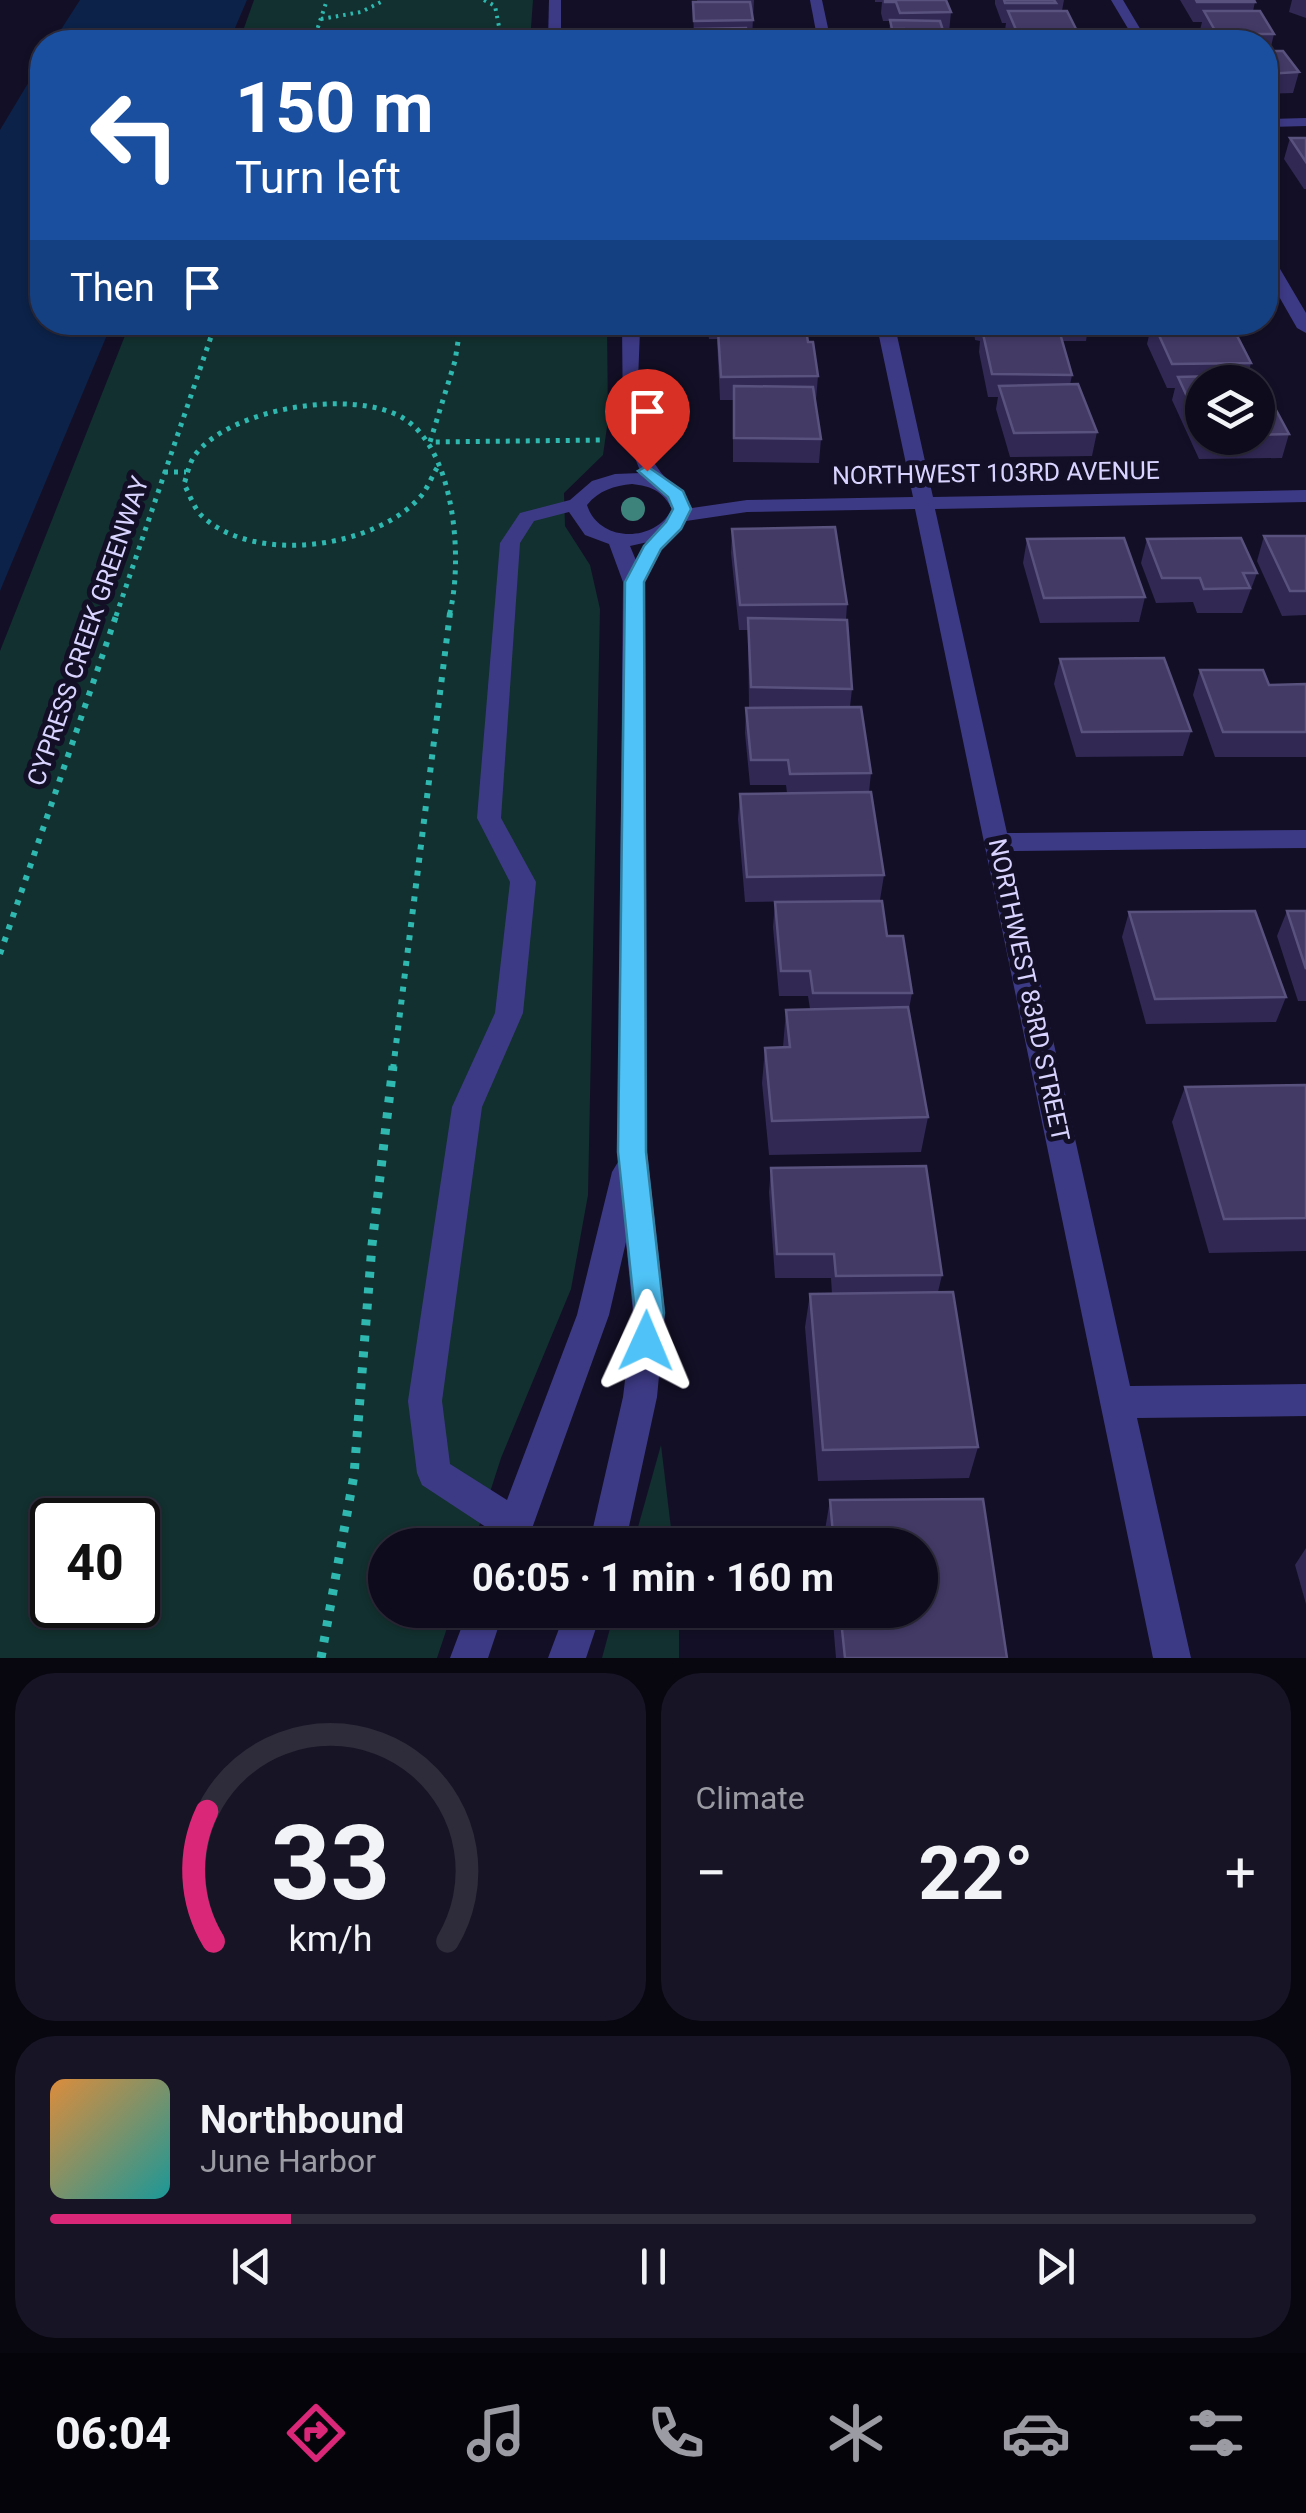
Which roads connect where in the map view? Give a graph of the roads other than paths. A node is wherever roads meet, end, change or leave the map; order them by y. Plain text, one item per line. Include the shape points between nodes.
1 (554, 0) edge
2 (816, 0) edge
3 (1117, 0) edge
4 (555, 30) edge
5 (822, 30) edge
6 (1135, 30) edge
7 (1306, 122) edge
8 (1278, 123) edge
9 (1278, 280) edge
10 (1306, 328) edge
11 (631, 335) edge
12 (888, 335) edge
13 (632, 440) junction
14 (599, 484) junction
15 (1306, 496) edge
16 (672, 498) junction
17 (923, 501) junction
18 (578, 505) junction
19 (664, 532) junction
20 (616, 538) junction
21 (634, 582) junction
22 (1306, 839) edge
23 (998, 842) junction
24 (632, 1152) junction
25 (1306, 1400) edge
26 (1115, 1402) junction
27 (502, 1528) edge
28 (514, 1528) edge
29 (610, 1528) edge
30 (480, 1628) edge
31 (578, 1628) edge
32 (469, 1658) edge
33 (567, 1658) edge
34 (1172, 1658) edge

1 - 4 street
2 - 5 street
3 - 6 street
7 - 8 street
9 - 10 street
11 - 13 street
12 - 17 street, NORTHWEST 83RD STREET
13 - 14 street via 621,464
13 - 16 street via 647,471
14 - 16 street via 628,478
14 - 18 street
15 - 17 street, NORTHWEST 103RD AVENUE
16 - 17 street, NORTHWEST 103RD AVENUE via 748,506
16 - 19 street
17 - 23 street, NORTHWEST 83RD STREET
18 - 20 street via 590,530
18 - 27 street via 527,514 510,543 489,818 523,882 510,1014 467,1107 425,1402 434,1473
19 - 20 street
19 - 21 street
20 - 21 street
21 - 24 street
22 - 23 street
23 - 26 street, NORTHWEST 83RD STREET
24 - 28 street via 593,1315
24 - 29 street via 649,1313 640,1397
25 - 26 street
26 - 34 street, NORTHWEST 83RD STREET
30 - 32 street
31 - 33 street

